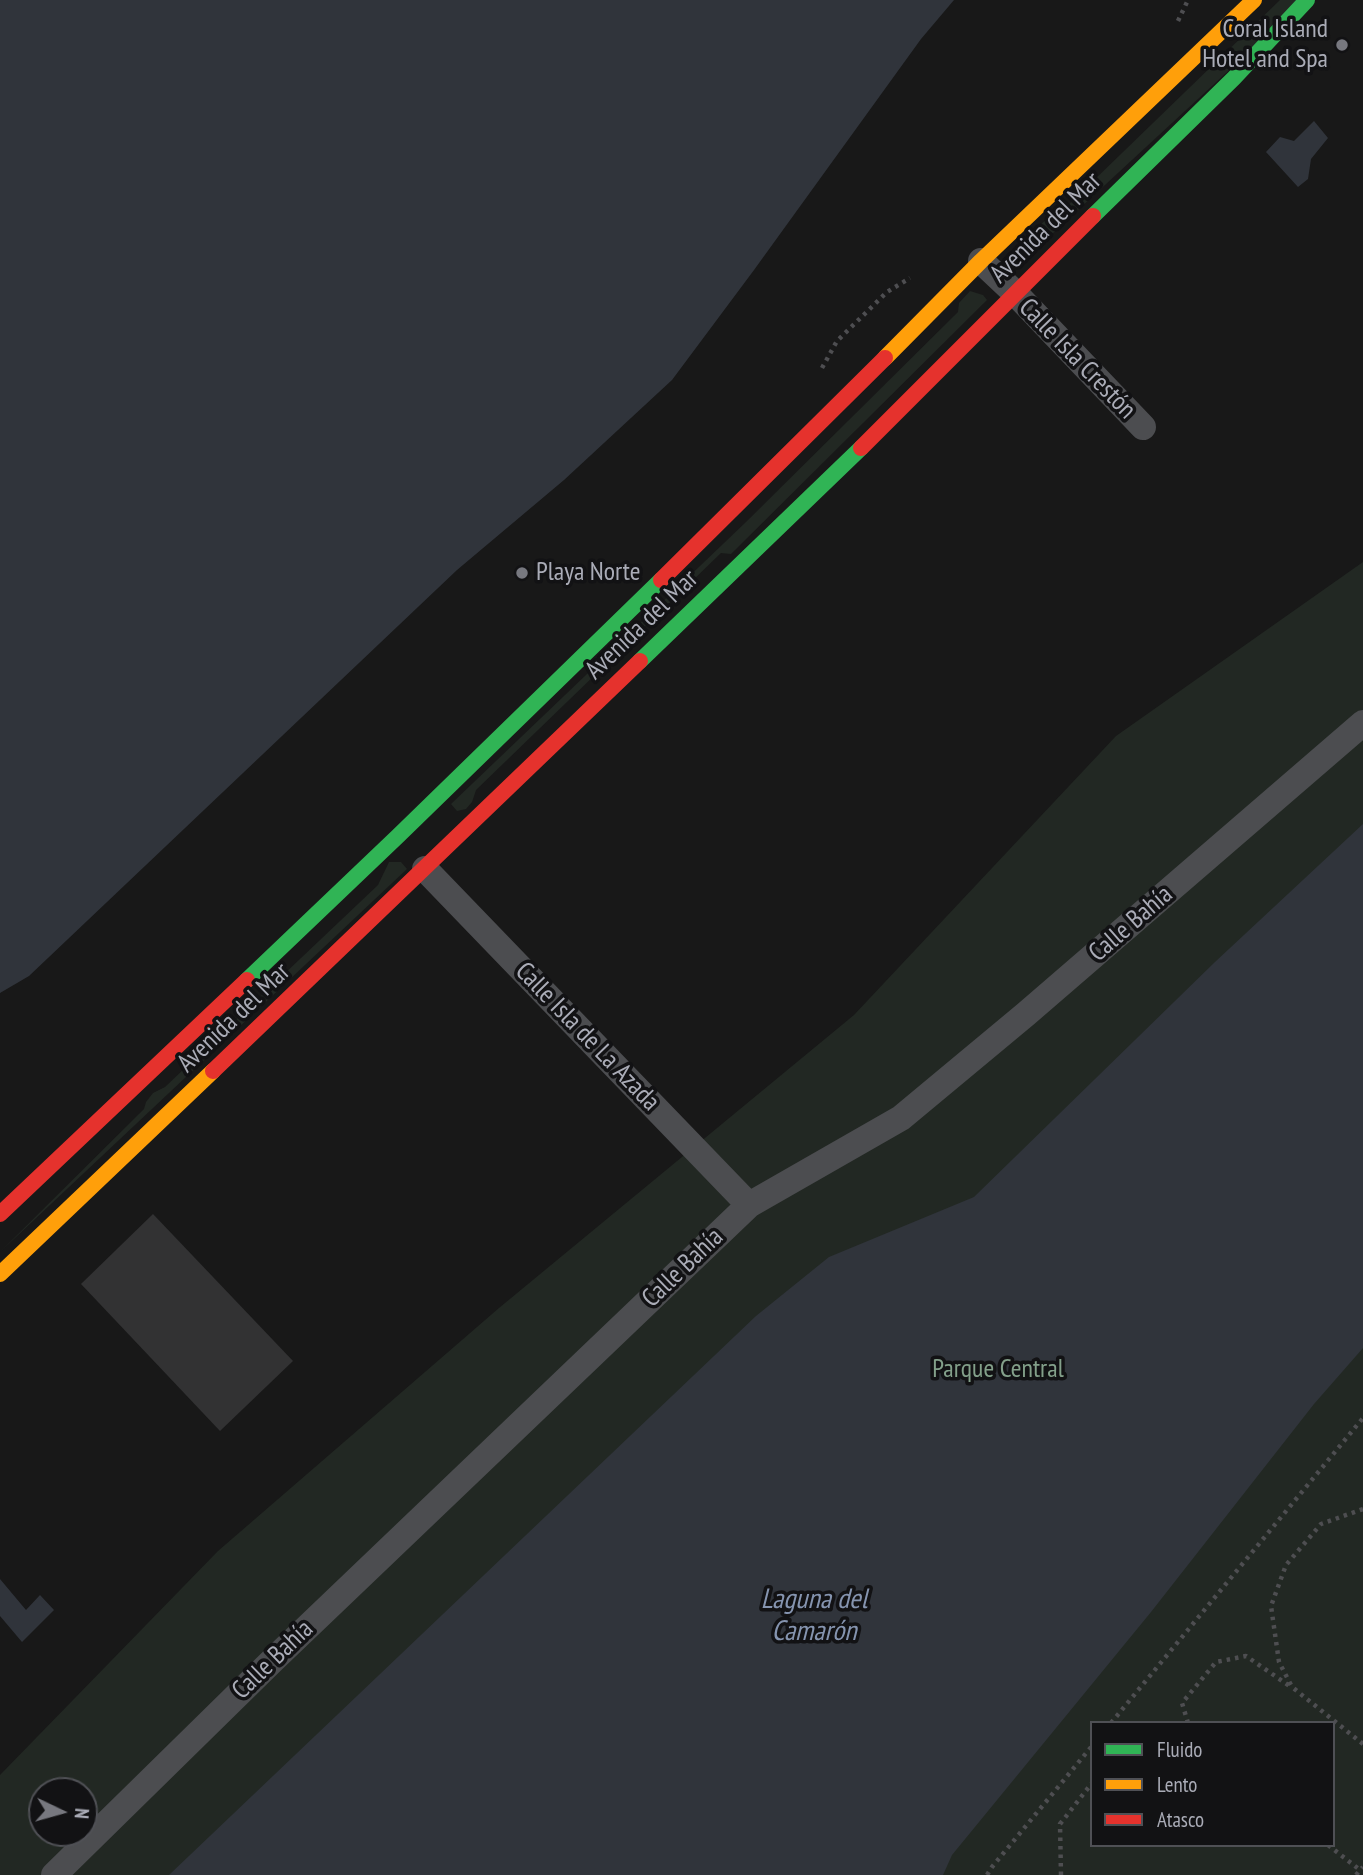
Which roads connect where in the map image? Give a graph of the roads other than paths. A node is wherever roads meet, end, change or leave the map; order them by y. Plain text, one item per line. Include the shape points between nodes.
1 (1255, 0) edge
2 (1307, 0) edge
3 (981, 261) junction
4 (1015, 293) junction
5 (1143, 427) dead end
6 (1363, 723) edge
7 (425, 869) junction
8 (749, 1205) junction
9 (0, 1214) edge
10 (0, 1274) edge
11 (54, 1875) edge

1 - 3 main road, Avenida del Mar
2 - 4 main road, Avenida del Mar
3 - 4 street, Calle Isla Crestón
3 - 9 main road, Avenida del Mar via 408,826
4 - 5 street, Calle Isla Crestón
4 - 7 main road, Avenida del Mar
6 - 8 street, Calle Bahía via 901,1118
7 - 8 street, Calle Isla de La Azada
7 - 10 main road, Avenida del Mar
8 - 11 street, Calle Bahía

